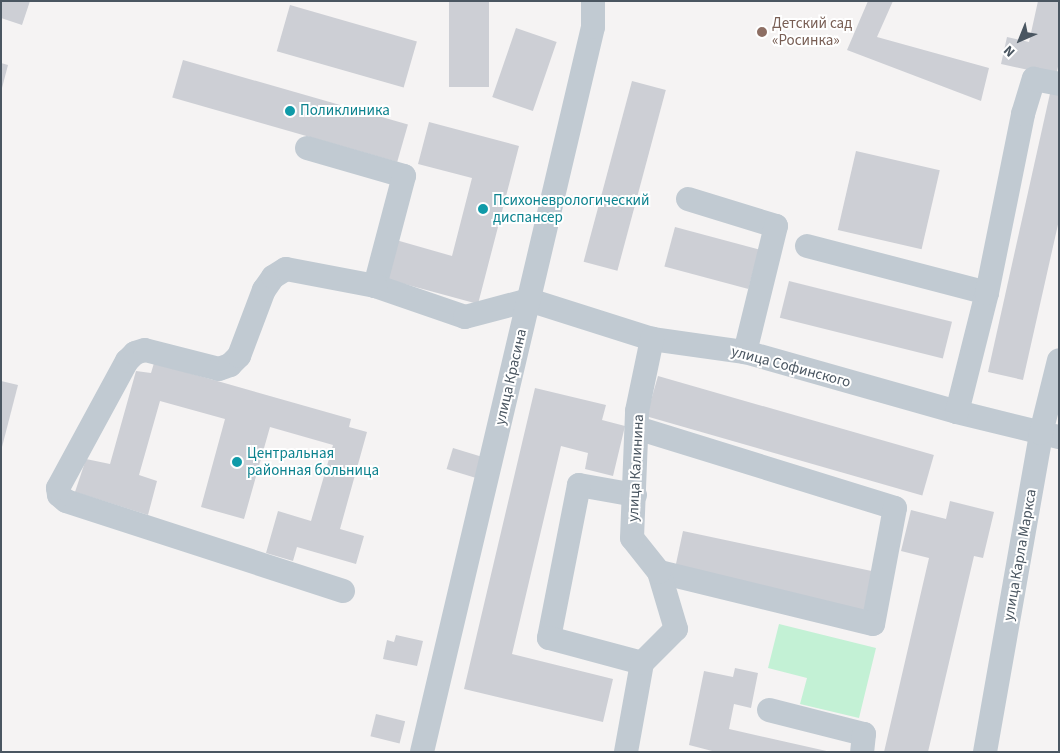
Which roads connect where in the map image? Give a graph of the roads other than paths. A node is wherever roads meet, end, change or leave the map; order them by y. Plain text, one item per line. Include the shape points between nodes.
1 (593, 1) edge
2 (1059, 84) edge
3 (307, 148) dead end
4 (688, 199) dead end
5 (807, 246) dead end
6 (375, 286) junction
7 (987, 293) junction
8 (529, 300) junction
9 (652, 339) junction
10 (745, 352) junction
11 (1059, 360) edge
12 (957, 412) junction
13 (637, 428) junction
14 (1050, 435) edge
15 (635, 495) junction
16 (658, 572) junction
17 (343, 592) dead end
18 (642, 663) junction
19 (769, 710) dead end
20 (422, 752) edge
21 (626, 752) edge
22 (862, 752) edge
23 (985, 752) edge

1 - 8 street, улица Красина via 593,27
2 - 7 street via 1034,79 1023,114
3 - 6 street via 404,176
4 - 10 street via 776,226
5 - 7 street
6 - 8 street via 465,316
6 - 17 street via 286,268 273,277 264,290 239,356 230,365 219,369 145,350 135,353 127,361 58,488 66,500
7 - 12 street
8 - 9 street, улица Софинского
8 - 20 street, улица Красина
9 - 10 street, улица Софинского
9 - 13 street, улица Калинина via 637,411
10 - 12 street, улица Софинского
11 - 14 street, улица Карла Маркса
12 - 14 street, улица Софинского
13 - 15 street, улица Калинина
13 - 16 street via 895,508 872,624
14 - 23 street, улица Карла Маркса
15 - 16 street, улица Калинина via 632,538
15 - 18 street via 579,485 549,638
16 - 18 street, улица Калинина via 676,629
18 - 21 street
19 - 22 street via 864,734

